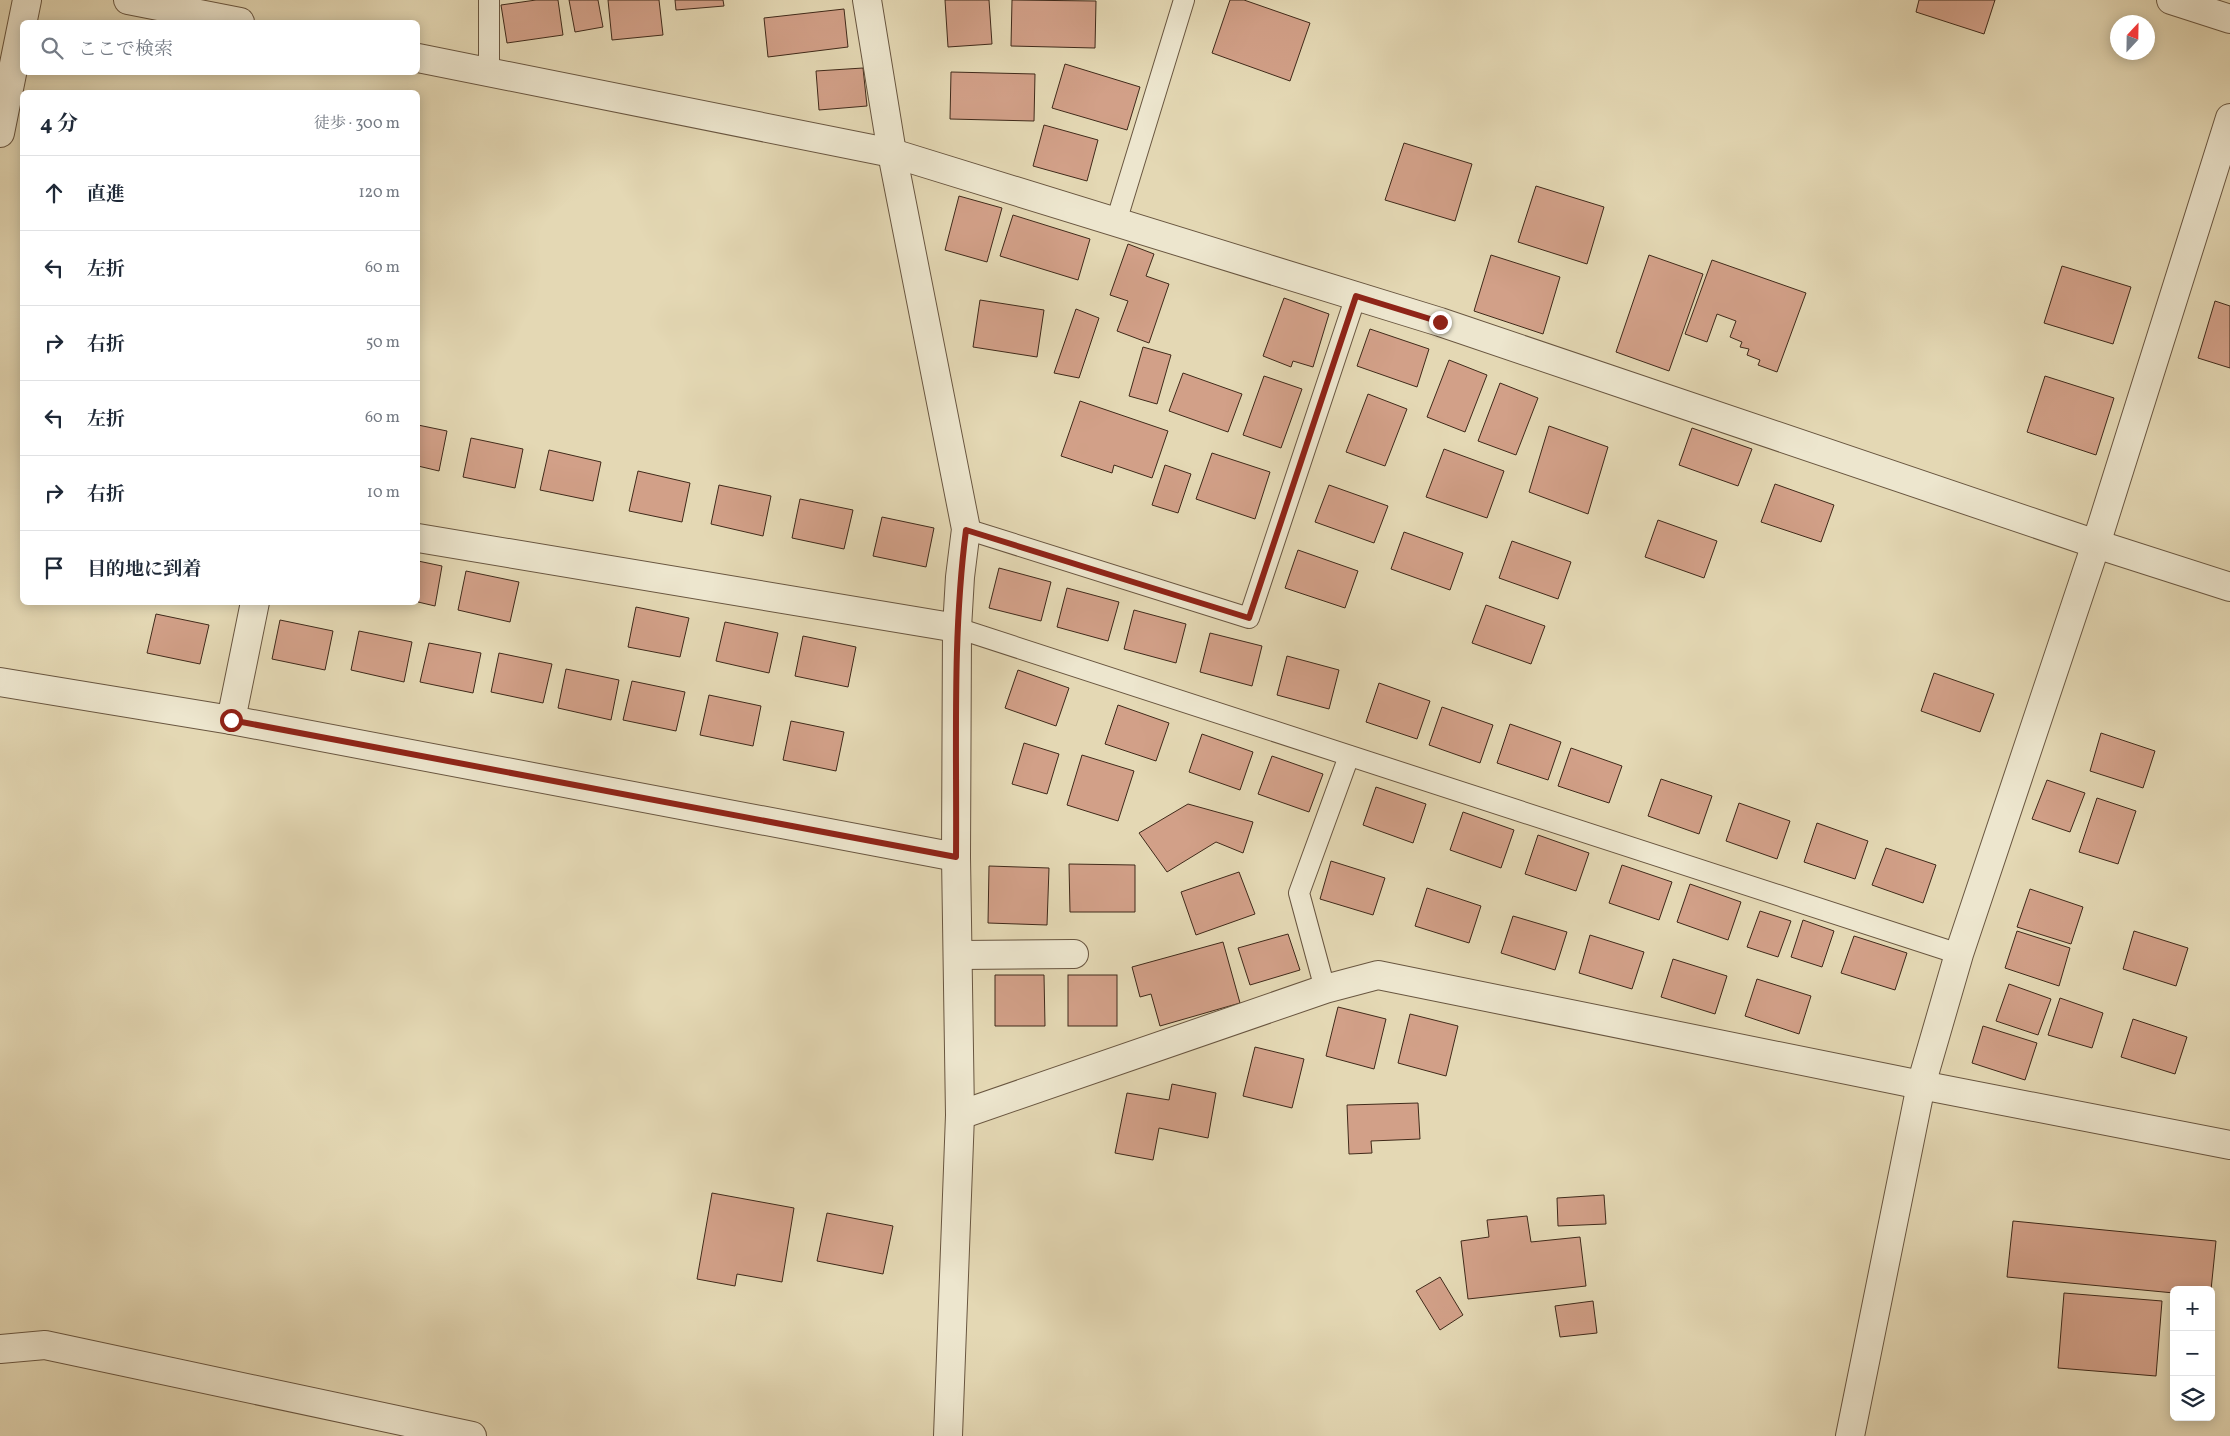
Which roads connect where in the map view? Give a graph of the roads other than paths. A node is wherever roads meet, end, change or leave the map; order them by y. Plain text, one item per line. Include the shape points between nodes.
1 (26, 0) edge
2 (128, 0) edge
3 (488, 0) edge
4 (867, 0) edge
5 (1184, 0) edge
6 (2171, 0) edge
7 (2230, 19) edge
8 (22, 20) edge
9 (230, 20) edge
10 (20, 31) edge
11 (420, 58) edge
12 (489, 73) junction
13 (2230, 118) edge
14 (0, 133) edge
15 (892, 153) junction
16 (1116, 222) junction
17 (1356, 296) junction
18 (966, 530) junction
19 (420, 538) edge
20 (2096, 544) junction
21 (2230, 587) edge
22 (255, 605) edge
23 (957, 628) junction
24 (0, 682) edge
25 (231, 720) junction
26 (1349, 756) junction
27 (956, 857) junction
28 (1074, 954) dead end
29 (1959, 954) junction
30 (959, 955) junction
31 (1325, 989) junction
32 (1921, 1085) junction
33 (960, 1115) junction
34 (2230, 1145) edge
35 (0, 1349) edge
36 (472, 1436) edge
37 (948, 1436) edge
38 (1850, 1436) edge

1 - 8 street
2 - 9 street
3 - 12 lane
4 - 15 street
5 - 16 lane
6 - 7 street
10 - 14 street
11 - 12 street
12 - 15 street
13 - 20 street
15 - 16 street
15 - 18 street
16 - 17 street
17 - 18 lane via 1249,618
17 - 20 street
18 - 23 street
19 - 23 street
20 - 21 street
20 - 29 street
22 - 25 street
23 - 26 lane
23 - 27 street
24 - 25 street
25 - 27 street
26 - 29 lane
26 - 31 lane via 1299,893
27 - 30 street
28 - 30 street
29 - 32 street
30 - 33 street
31 - 32 street via 1378,975
31 - 33 street
32 - 34 street
32 - 38 street
33 - 37 street
35 - 36 street via 45,1345

